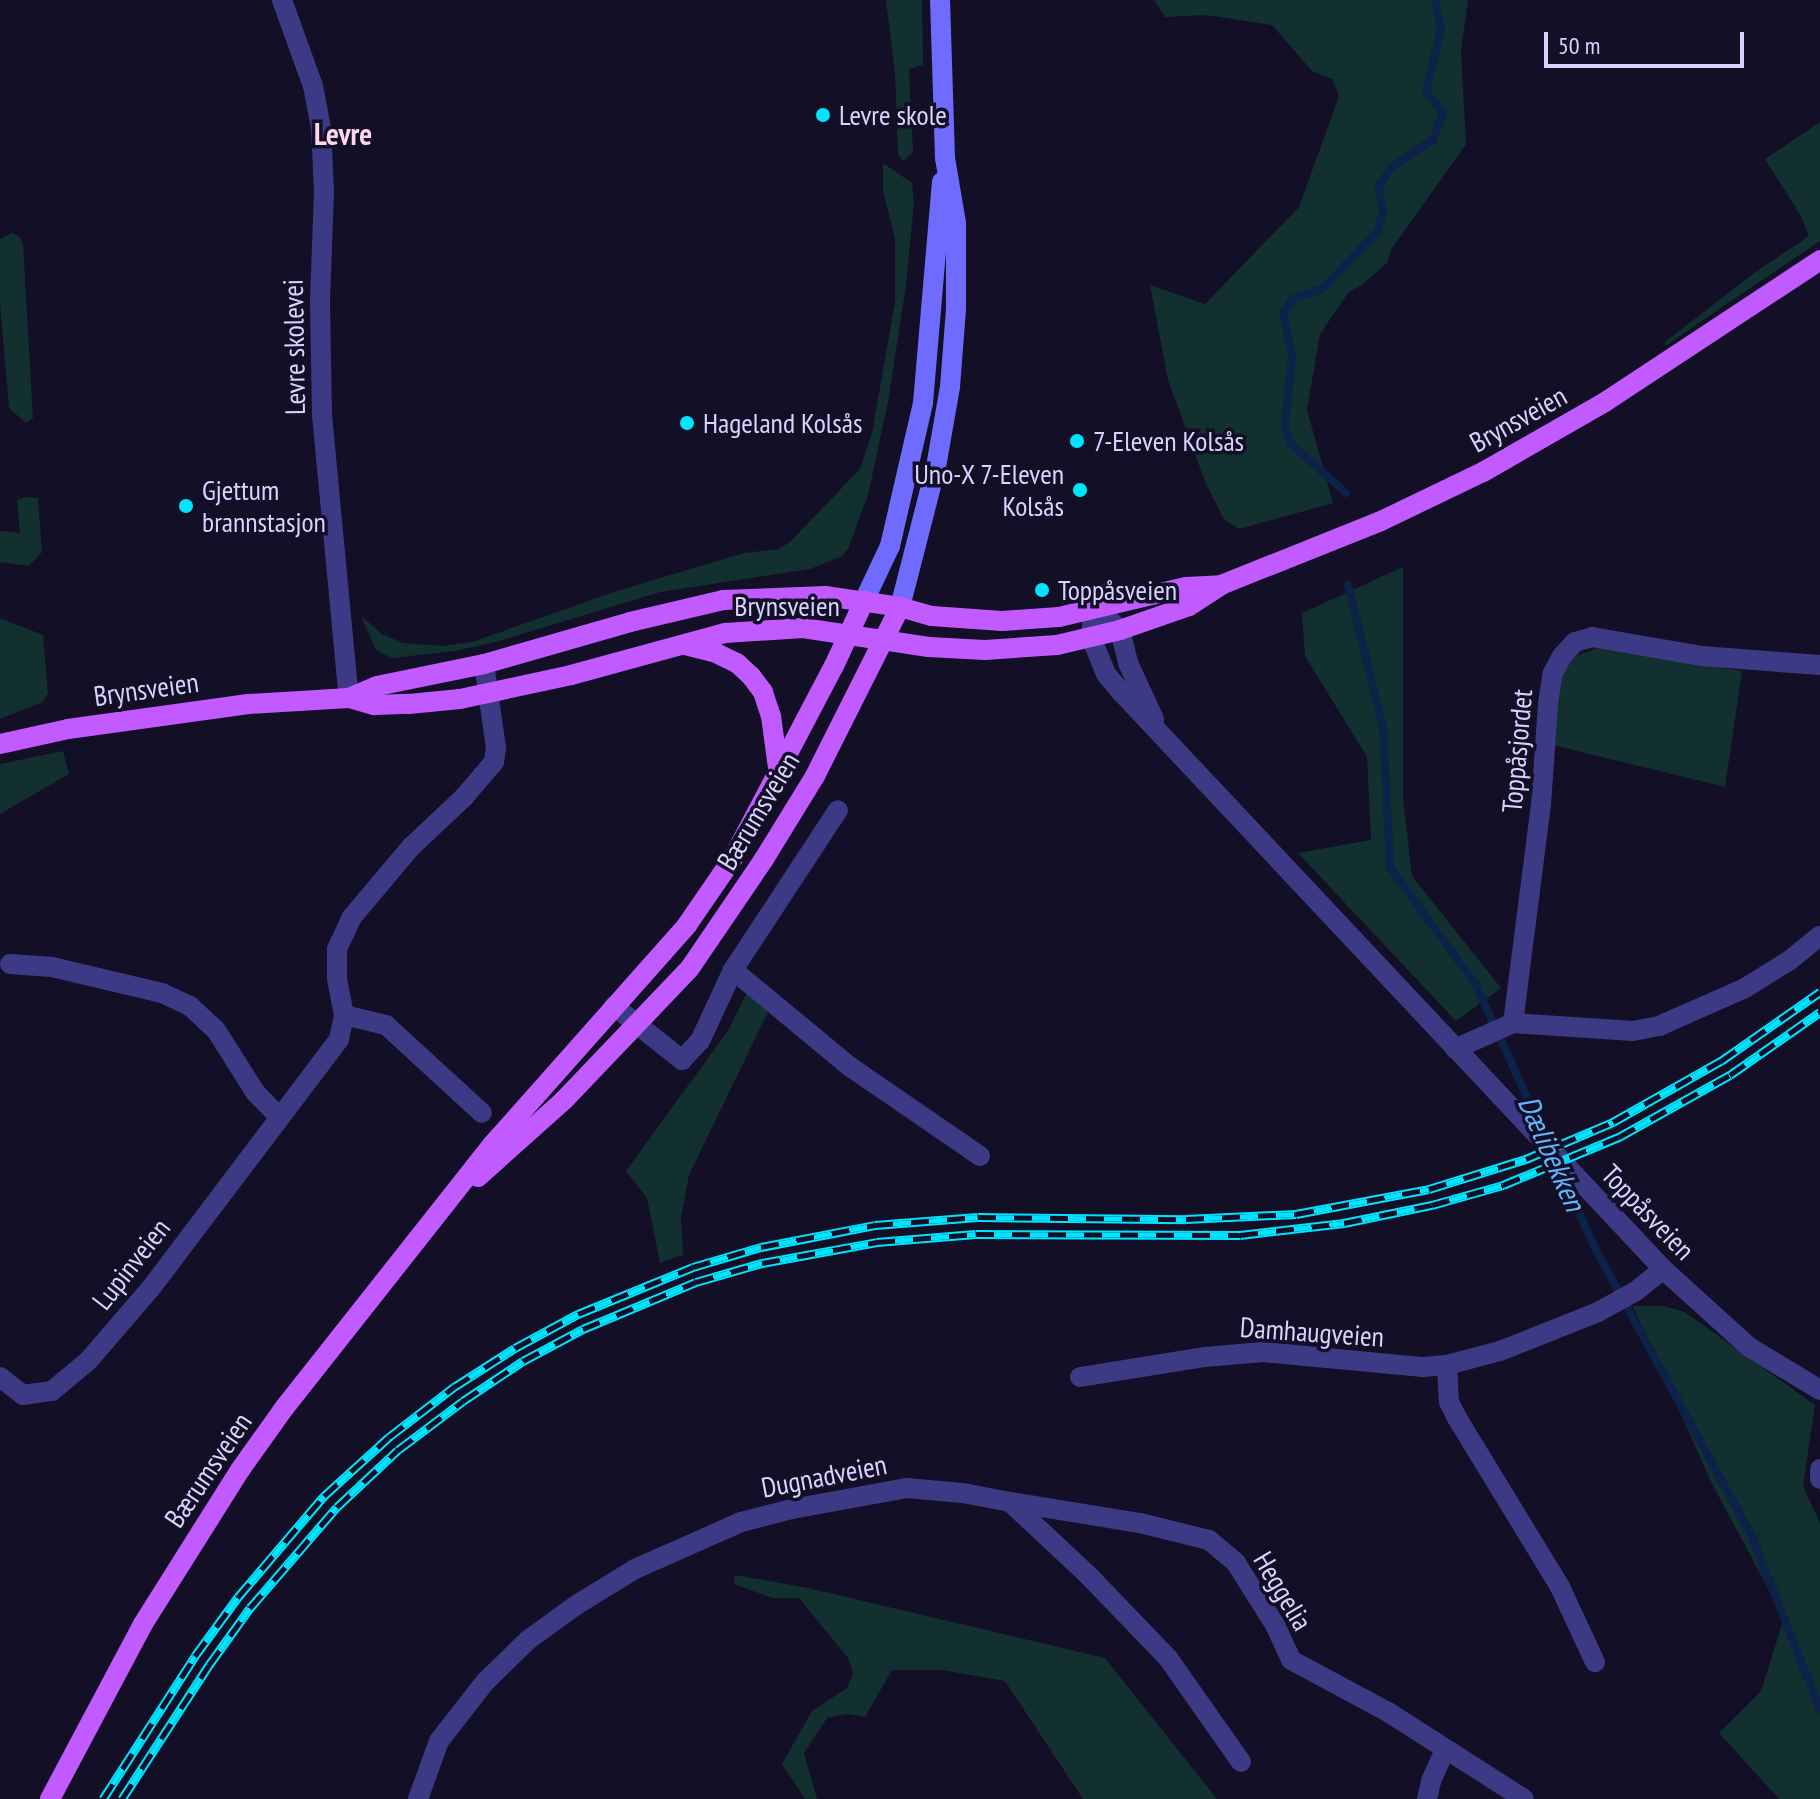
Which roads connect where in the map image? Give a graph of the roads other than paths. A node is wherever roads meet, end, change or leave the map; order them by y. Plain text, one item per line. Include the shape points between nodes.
1 (282, 0) edge
2 (940, 0) edge
3 (945, 158) junction
4 (1820, 260) edge
5 (1221, 585) junction
6 (864, 601) junction
7 (900, 607) junction
8 (1094, 607) junction
9 (1120, 630) junction
10 (849, 634) junction
11 (1091, 637) junction
12 (884, 642) junction
13 (681, 644) junction
14 (484, 664) junction
15 (1820, 665) edge
16 (488, 694) junction
17 (349, 698) junction
18 (1160, 733) junction
19 (0, 744) edge
20 (778, 769) junction
21 (838, 810) dead end
22 (1820, 936) edge
23 (10, 964) dead end
24 (733, 970) junction
25 (614, 1006) junction
26 (344, 1015) junction
27 (1513, 1023) junction
28 (636, 1026) junction
29 (1455, 1049) junction
30 (482, 1113) dead end
31 (279, 1117) junction
32 (980, 1156) dead end
33 (453, 1198) junction
34 (1663, 1269) junction
35 (1447, 1365) junction
36 (0, 1377) edge
37 (1080, 1377) dead end
38 (1820, 1390) edge
39 (1820, 1469) edge
40 (1820, 1479) edge
41 (1010, 1502) junction
42 (1595, 1662) dead end
43 (1445, 1749) junction
44 (1241, 1762) dead end
45 (50, 1799) edge
46 (418, 1799) edge
47 (1427, 1799) edge
48 (1524, 1799) edge

1 - 17 street, Levre skolevei via 313,86 321,128 322,415
2 - 3 main road, Bærumsveien
3 - 6 main road, Bærumsveien via 923,403 890,546
3 - 7 main road, Bærumsveien via 956,223 950,387 936,467
4 - 5 main road, Brynsveien via 1617,395 1483,472 1381,521
5 - 8 main road, Brynsveien via 1186,587
5 - 9 main road, Brynsveien via 1189,606
6 - 7 main road
6 - 10 main road, Bærumsveien
6 - 14 main road, Brynsveien via 825,596 723,600
7 - 8 main road, Brynsveien via 990,621 1059,617
7 - 12 main road, Bærumsveien
8 - 9 street
8 - 11 street, Toppåsveien
9 - 11 main road, Brynsveien
9 - 18 street, Toppåsveien via 1129,665
10 - 12 main road, Brynsveien
10 - 13 main road, Brynsveien via 765,629
10 - 20 main road, Bærumsveien
11 - 12 main road, Brynsveien via 1005,650
11 - 18 street, Toppåsveien via 1106,674
12 - 28 main road, Bærumsveien via 815,776 764,859 690,968
13 - 16 main road, Brynsveien
13 - 20 main road via 714,652 751,676 771,716
14 - 16 street
14 - 17 main road, Brynsveien via 377,686
15 - 27 street, Toppåsjordet via 1702,656 1592,637 1575,642 1562,656 1548,703
16 - 17 main road, Brynsveien via 409,704 374,705
16 - 26 street via 494,762 352,917 337,949
17 - 19 main road, Brynsveien via 182,711
18 - 29 street, Toppåsveien
20 - 25 main road, Bærumsveien via 733,858 687,925
21 - 24 street
22 - 27 street via 1745,988 1659,1026 1633,1031
23 - 31 street via 52,967 162,993 190,1006 216,1030 255,1092
24 - 28 street via 700,1041 682,1060
24 - 32 street via 849,1066
25 - 28 street
25 - 33 main road, Bærumsveien via 492,1145
26 - 30 street via 386,1025
26 - 31 street, Lupinveien via 339,1039
27 - 29 street
28 - 33 main road, Bærumsveien via 564,1100
29 - 34 street, Toppåsveien
31 - 36 street, Lupinveien via 151,1288 88,1361 52,1391 23,1395
33 - 45 main road, Bærumsveien via 326,1352 240,1470 143,1624
34 - 35 street, Damhaugveien via 1598,1312 1500,1351
34 - 38 street, Toppåsveien via 1749,1347
35 - 37 street, Damhaugveien via 1263,1352
35 - 42 street via 1449,1402 1560,1587
39 - 40 street
41 - 43 street, Heggelia via 1209,1540 1236,1563 1291,1660
41 - 44 street via 1168,1658
41 - 46 street, Dugnadveien via 906,1488 741,1522 635,1569 528,1640 485,1682 439,1741
43 - 47 street
43 - 48 street, Heggelia

